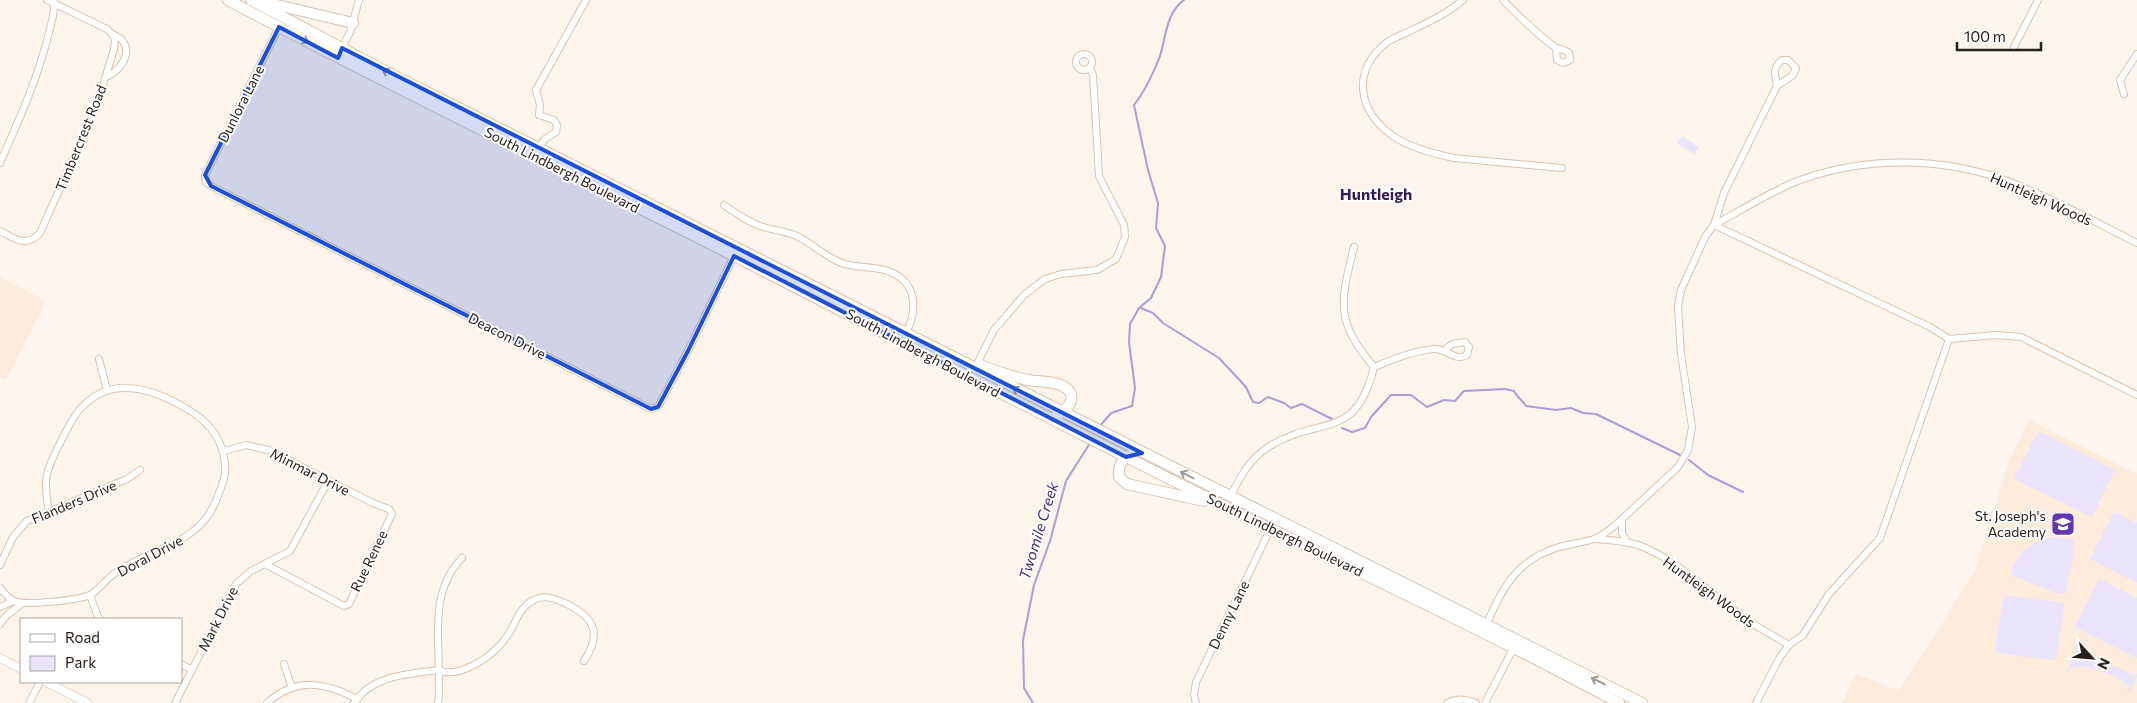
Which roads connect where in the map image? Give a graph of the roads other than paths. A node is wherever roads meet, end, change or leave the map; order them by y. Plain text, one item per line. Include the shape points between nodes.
1 (47, 0) edge
2 (228, 0) edge
3 (251, 0) edge
4 (259, 0) edge
5 (359, 0) edge
6 (586, 0) edge
7 (1463, 0) edge
8 (1502, 0) edge
9 (2038, 0) edge
10 (56, 2) edge
11 (353, 23) junction
12 (279, 27) junction
13 (112, 34) junction
14 (2014, 47) dead end
15 (1556, 48) dead end
16 (340, 53) junction
17 (2137, 54) edge
18 (1090, 68) dead end
19 (106, 76) junction
20 (1777, 86) dead end
21 (2124, 94) dead end
22 (538, 148) junction
23 (0, 163) edge
24 (1562, 168) dead end
25 (206, 182) joint
26 (724, 205) dead end
27 (1714, 224) junction
28 (0, 232) edge
29 (2137, 243) edge
30 (1354, 247) dead end
31 (734, 256) junction
32 (906, 333) junction
33 (1949, 339) junction
34 (1445, 350) dead end
35 (99, 359) dead end
36 (962, 362) junction
37 (977, 364) junction
38 (1374, 367) junction
39 (107, 390) junction
40 (2137, 395) edge
41 (1062, 412) junction
42 (1046, 417) junction
43 (224, 451) junction
44 (1142, 453) junction
45 (1126, 457) junction
46 (140, 470) dead end
47 (328, 481) junction
48 (1230, 497) junction
49 (1222, 505) junction
50 (49, 511) junction
51 (392, 514) joint
52 (1622, 519) junction
53 (1271, 528) junction
54 (1595, 539) junction
55 (1628, 543) junction
56 (462, 558) dead end
57 (266, 564) junction
58 (0, 565) edge
59 (0, 588) edge
60 (90, 595) junction
61 (14, 601) junction
62 (23, 603) junction
63 (0, 607) edge
64 (99, 618) edge
65 (0, 624) edge
66 (1486, 625) junction
67 (1789, 645) junction
68 (1513, 649) junction
69 (0, 658) edge
70 (584, 661) dead end
71 (284, 664) dead end
72 (182, 665) edge
73 (20, 668) edge
74 (192, 670) junction
75 (439, 670) junction
76 (40, 683) edge
77 (48, 683) edge
78 (292, 688) junction
79 (355, 701) edge
80 (30, 703) edge
81 (88, 703) edge
82 (175, 703) edge
83 (267, 703) edge
84 (438, 703) edge
85 (1196, 703) edge
86 (1447, 703) edge
87 (1476, 703) edge
88 (1485, 703) edge
89 (1619, 703) edge
90 (1642, 703) edge
91 (1756, 703) edge

1 - 10 street
2 - 12 main road, South Lindbergh Boulevard
3 - 16 main road, South Lindbergh Boulevard
4 - 11 main road
5 - 11 street
6 - 22 street via 536,90 539,115 554,120 557,125 556,132
7 - 24 street via 1389,41 1371,59 1363,80 1368,109 1394,136 1440,156
8 - 15 street
9 - 14 street
10 - 13 street
10 - 23 street via 39,71
11 - 16 street
12 -> 16 main road, South Lindbergh Boulevard
12 - 25 street, Dunlora Lane via 205,175
13 - 19 street, Timbercrest Road via 114,49
13 - 19 street via 121,37 126,50 122,64
22 -> 16 main road, South Lindbergh Boulevard
16 - 31 main road, South Lindbergh Boulevard
17 - 21 street via 2120,80
18 - 37 street via 1099,176 1119,212 1125,237 1116,259 1097,270 1045,279 1024,295 994,330
19 - 28 street, Timbercrest Road via 97,105 40,233 31,241 16,240
20 - 27 street, Huntleigh Woods via 1724,193
22 - 32 main road, South Lindbergh Boulevard
25 - 31 street, Deacon Drive via 651,409 658,407
26 - 32 street via 758,225 795,236 838,262 896,274 910,289 914,303 914,313
27 - 29 street, Huntleigh Woods via 1763,196 1797,182 1861,165 1924,164 1979,172 2009,182
27 - 33 street
27 - 52 street, Huntleigh Woods via 1692,262 1678,306 1681,360 1692,427 1689,445 1678,467
30 - 38 street via 1343,294 1345,321 1350,335
31 - 42 main road, South Lindbergh Boulevard
32 - 36 main road, South Lindbergh Boulevard
33 - 40 street via 1996,335 2020,337
33 - 67 street via 1880,538 1829,594 1803,635
34 - 38 street via 1417,352
35 - 39 street
36 - 37 main road
41 -> 36 main road, South Lindbergh Boulevard
37 - 41 main road via 1021,378 1062,386 1069,391 1071,399
38 - 48 street via 1358,408 1330,426 1286,438 1268,447 1244,471
39 - 43 street via 138,388 183,407 210,426
39 - 50 street via 80,408 60,443 46,474
41 - 42 main road
41 - 44 main road, South Lindbergh Boulevard
42 - 45 main road, South Lindbergh Boulevard
43 - 47 street, Minmar Drive via 246,445 268,450
43 - 60 street, Doral Drive via 226,474 216,503 200,527 178,542 118,571
44 - 45 main road
48 -> 44 main road, South Lindbergh Boulevard
45 - 49 main road, South Lindbergh Boulevard
45 - 49 main road via 1120,462 1119,477 1128,484
46 - 50 street, Flanders Drive via 127,479
47 - 51 street, Minmar Drive via 389,509
47 - 57 street, Mark Drive via 290,550
48 - 66 main road, South Lindbergh Boulevard
49 - 53 main road, South Lindbergh Boulevard
50 - 58 street, Flanders Drive via 27,521 19,529
51 - 57 street, Rue Renee via 349,604 344,606
52 - 54 street, Huntleigh Woods
52 - 55 street via 1622,533
53 - 68 main road, South Lindbergh Boulevard
53 - 85 street, Denny Lane via 1196,682
54 - 55 street, Huntleigh Woods
54 - 66 street, Huntleigh Woods via 1555,548 1525,564 1506,584
55 - 67 street, Huntleigh Woods via 1660,556 1754,625
56 - 75 street via 441,595 437,612
57 - 74 street, Mark Drive via 236,584
59 - 61 street
60 - 62 street
60 - 64 street
61 - 62 street
61 - 63 street
62 - 65 street
90 -> 66 main road, South Lindbergh Boulevard
67 - 91 street
68 - 88 street
68 - 89 main road, South Lindbergh Boulevard
69 - 73 street
70 - 75 street via 594,641 590,620 581,611 553,598 542,597 525,606 503,643 484,660 460,670
71 - 78 street
72 - 74 street
74 - 82 street, Mark Drive
75 - 79 street via 384,680
75 - 84 street
76 - 80 street
77 - 81 street
78 - 79 street via 325,686 340,690
78 - 83 street
86 - 87 street via 1466,699

